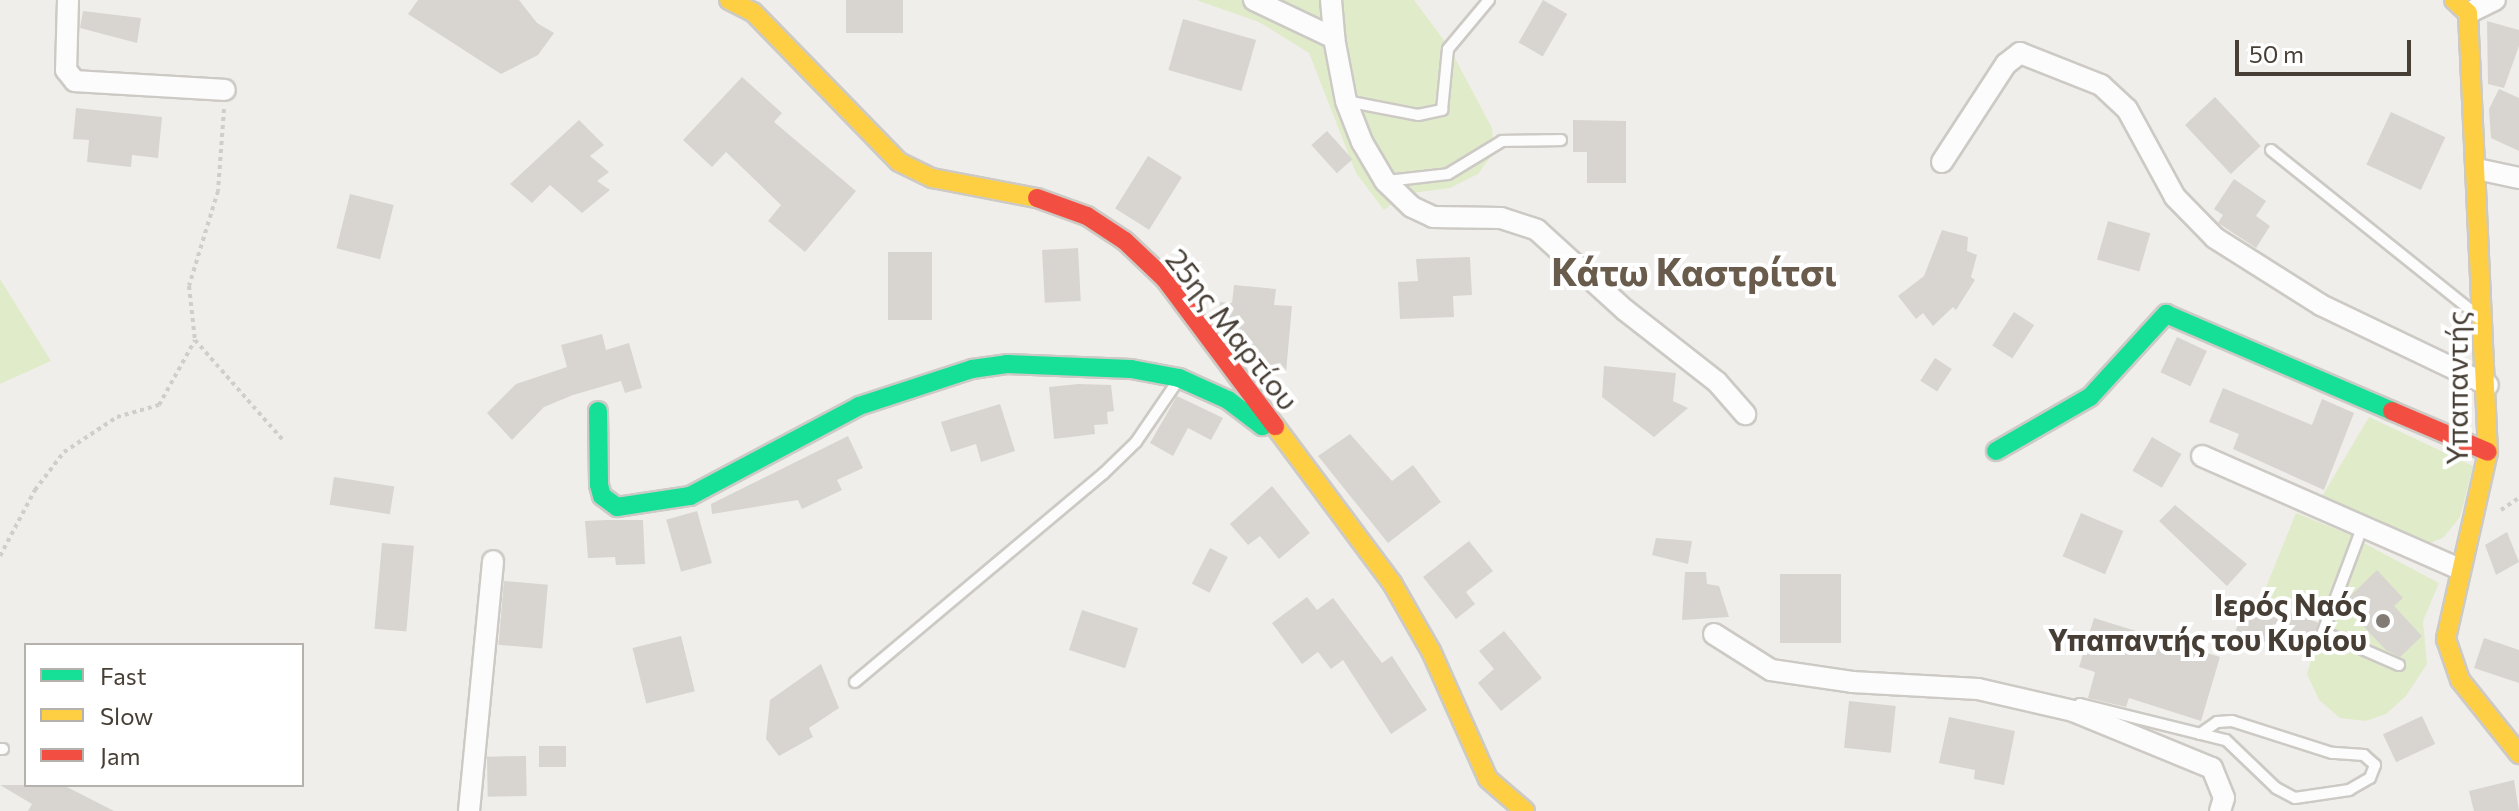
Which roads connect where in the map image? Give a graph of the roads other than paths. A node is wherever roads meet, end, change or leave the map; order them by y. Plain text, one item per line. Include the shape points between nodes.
1 (68, 0) edge
2 (729, 0) edge
3 (1254, 0) edge
4 (1331, 0) edge
5 (1489, 0) edge
6 (2495, 0) edge
7 (759, 6) edge
8 (2461, 7) edge
9 (1334, 38) junction
10 (225, 90) road end
11 (1346, 101) junction
12 (1561, 140) dead end
13 (2271, 150) dead end
14 (1942, 162) dead end
15 (2477, 169) junction
16 (2519, 178) edge
17 (1385, 181) junction
18 (2484, 322) junction
19 (1179, 378) junction
20 (2488, 385) junction
21 (598, 411) dead end
22 (1745, 414) dead end
23 (1271, 423) junction
24 (1996, 451) dead end
25 (2488, 452) junction
26 (2202, 456) dead end
27 (2362, 528) junction
28 (493, 561) dead end
29 (2459, 569) junction
30 (1714, 634) dead end
31 (2399, 665) dead end
32 (855, 682) dead end
33 (2073, 711) junction
34 (2200, 734) dead end
35 (2519, 754) edge
36 (469, 811) edge
37 (1525, 811) edge
38 (2220, 811) edge

1 - 10 street via 66,70 75,81
2 - 7 street, 25ης Μαρτίου
3 - 9 street
4 - 9 street
5 - 11 lane via 1448,49 1442,110 1418,115
6 - 8 street
7 - 23 street, 25ης Μαρτίου via 899,162 932,178 1048,200 1125,241 1165,279
8 - 15 street, Υπαπαντής
9 - 11 street
11 - 17 street
12 - 17 lane via 1502,141 1448,174
13 - 18 lane
14 - 20 street via 2006,64 2020,53 2101,85 2127,109 2175,197 2215,238 2321,305
15 - 16 street
15 - 18 street, Υπαπαντής
17 - 22 street via 1412,207 1433,217 1501,218 1537,230 1625,310 1717,382
18 - 20 street, Υπαπαντής
19 - 21 street via 1095,367 1007,364 972,369 859,406 690,496 617,507 602,496 599,485
19 - 23 street via 1228,400 1262,426
19 - 32 lane via 1136,442 1103,474
20 - 25 street, Υπαπαντής
23 - 37 street, 25ης Μαρτίου via 1392,583 1431,651 1488,779
24 - 25 street via 2090,397 2166,314
25 - 29 street, Υπαπαντής
26 - 27 street
27 - 29 street
27 - 31 lane via 2323,632
28 - 36 street
29 - 35 street, Υπαπαντής via 2447,625 2448,655 2465,687
30 - 33 street via 1752,662 1795,675 1978,689
33 - 34 lane via 2080,704 2138,718 2197,733 2211,736 2226,740 2276,788 2295,798 2349,790 2370,778 2375,765 2364,755 2332,753 2232,721 2217,722 2208,728
33 - 38 street via 2212,768 2224,798

